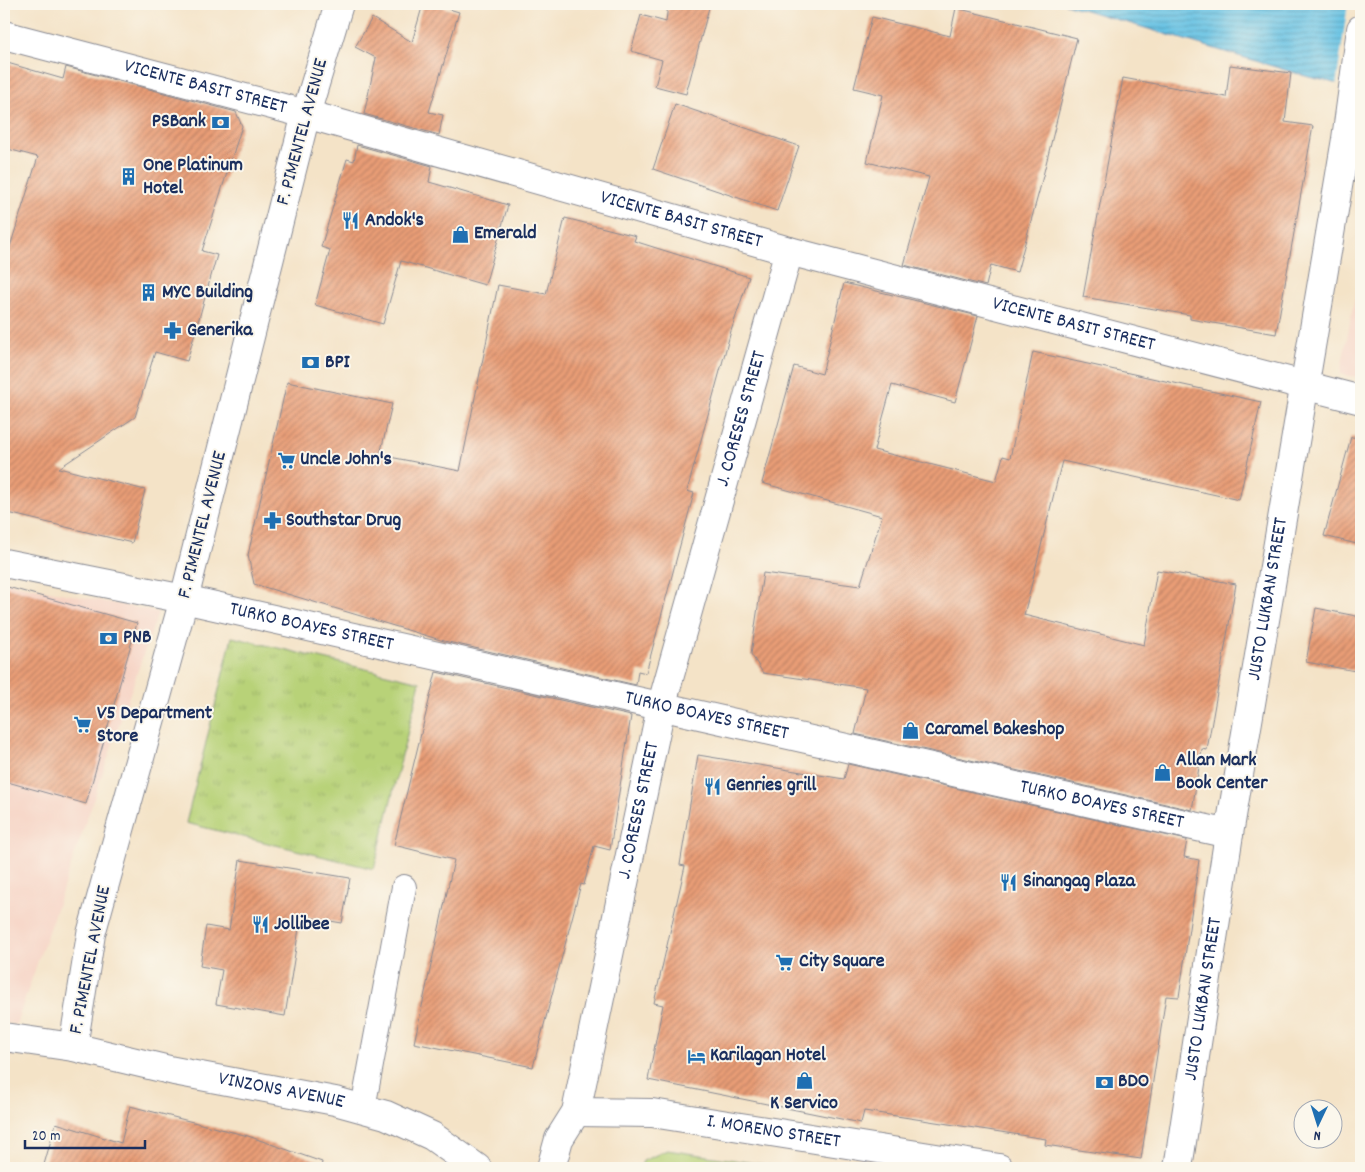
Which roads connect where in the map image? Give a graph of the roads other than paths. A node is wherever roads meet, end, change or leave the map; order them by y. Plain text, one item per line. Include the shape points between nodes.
1 (339, 4) edge
2 (1361, 29) edge
3 (4, 35) edge
4 (306, 114) junction
5 (789, 252) junction
6 (1304, 385) junction
7 (1361, 400) edge
8 (4, 563) edge
9 (184, 599) junction
10 (661, 708) junction
11 (1229, 834) junction
12 (404, 887) dead end
13 (4, 1037) edge
14 (73, 1047) junction
15 (363, 1108) junction
16 (576, 1112) junction
17 (477, 1168) edge
18 (551, 1168) edge
19 (999, 1168) edge
20 (1178, 1168) edge

1 - 4 street, F. PIMENTEL AVENUE
2 - 6 street, JUSTO LUKBAN STREET
3 - 4 street, VICENTE BASIT STREET
4 - 5 street, VICENTE BASIT STREET
4 - 9 street, F. PIMENTEL AVENUE
5 - 6 street, VICENTE BASIT STREET
5 - 10 street, J. CORESES STREET
6 - 7 street, VICENTE BASIT STREET
6 - 11 street, JUSTO LUKBAN STREET
8 - 9 street, TURKO BOAYES STREET
9 - 10 street, TURKO BOAYES STREET
9 - 14 street, F. PIMENTEL AVENUE via 92,934
10 - 11 street, TURKO BOAYES STREET
10 - 16 street, J. CORESES STREET
11 - 20 street, JUSTO LUKBAN STREET
12 - 15 lane
13 - 14 street, VINZONS AVENUE
14 - 15 street, VINZONS AVENUE via 174,1071
15 - 17 street, VINZONS AVENUE via 432,1136
16 - 18 street, J. CORESES STREET via 560,1139
16 - 19 street, I. MORENO STREET via 652,1112

